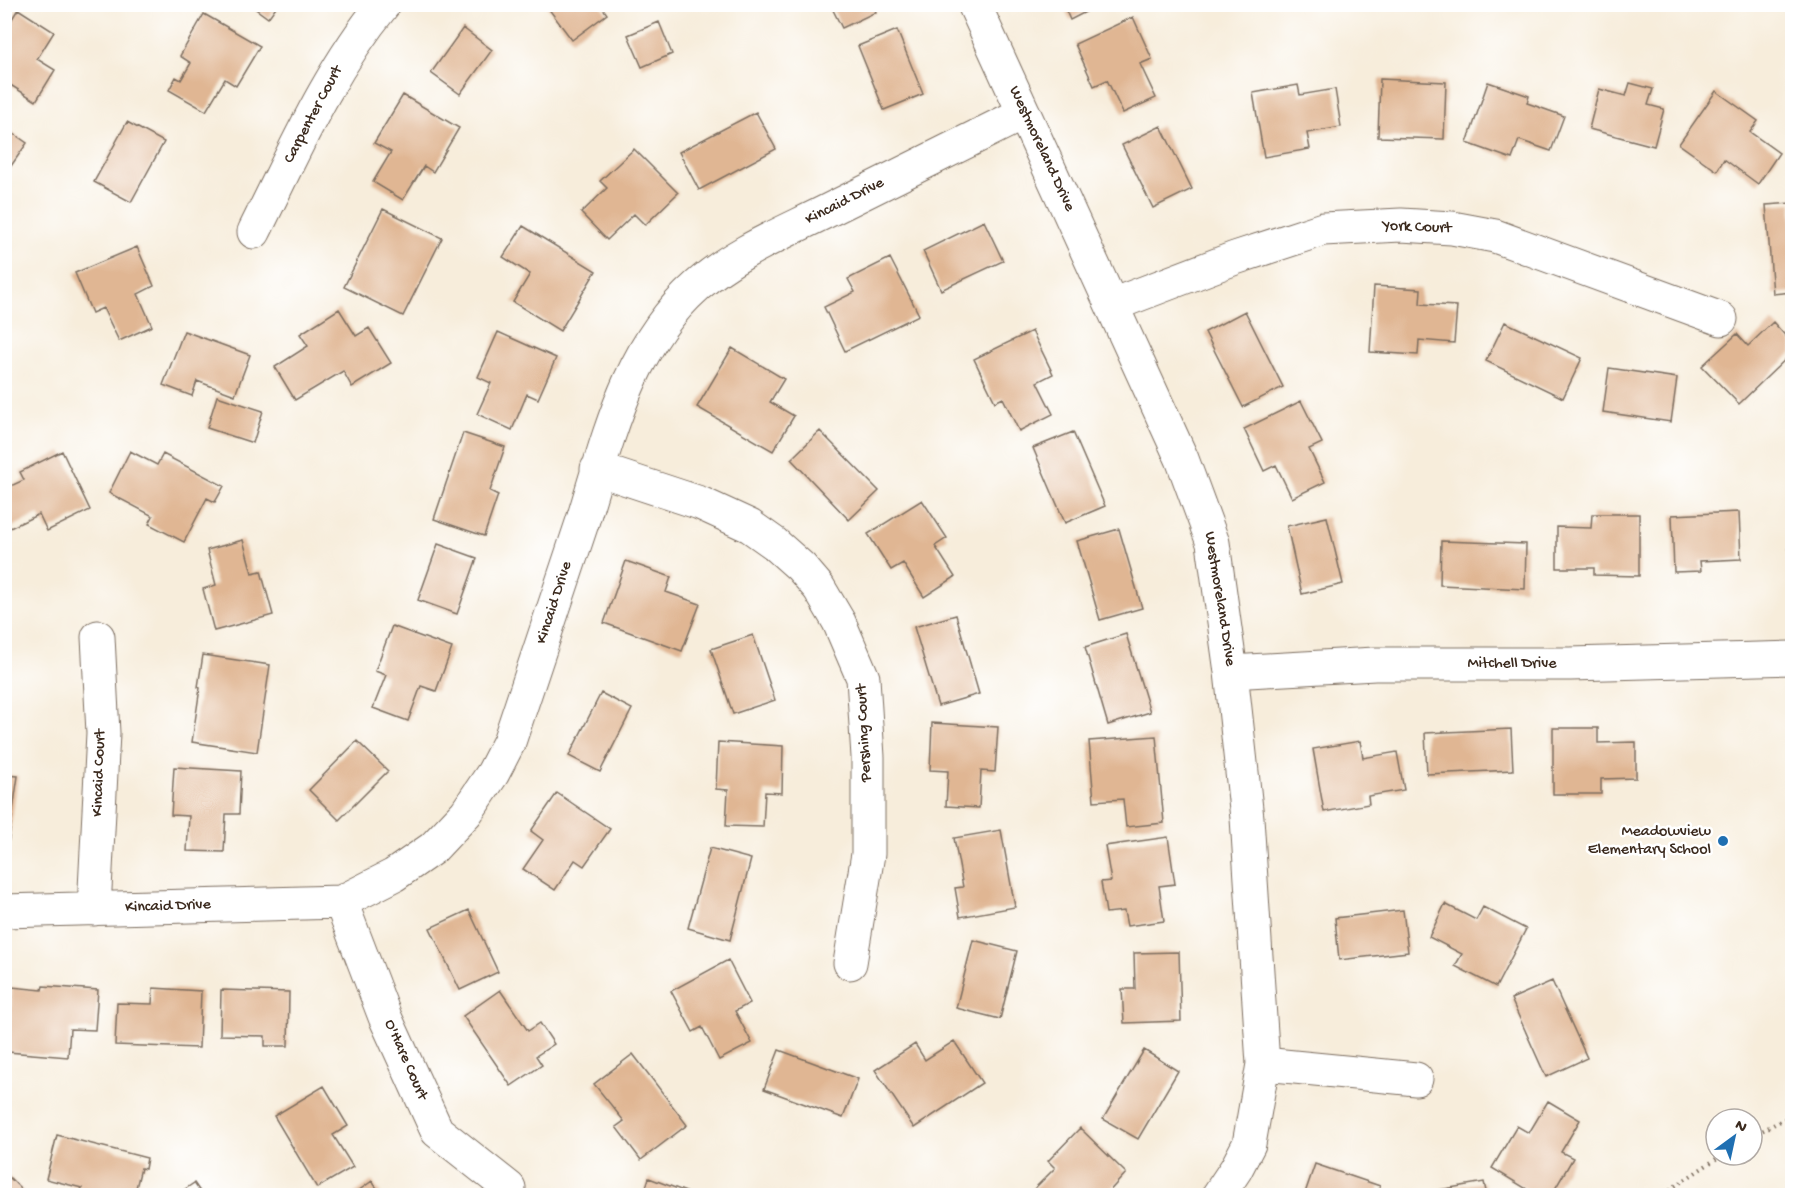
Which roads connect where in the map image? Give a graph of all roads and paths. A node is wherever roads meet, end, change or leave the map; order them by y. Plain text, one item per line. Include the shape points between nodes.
1 (384, 4) edge
2 (974, 4) edge
3 (1024, 113) junction
4 (254, 232) dead end
5 (1112, 305) junction
6 (1720, 319) dead end
7 (597, 469) junction
8 (98, 637) dead end
9 (1792, 658) edge
10 (1231, 672) junction
11 (341, 902) junction
12 (94, 909) junction
13 (4, 911) edge
14 (850, 963) dead end
15 (1263, 1064) junction
16 (1416, 1079) dead end
17 (1792, 1115) edge
18 (1764, 1130) edge
19 (1704, 1167) edge
20 (509, 1188) dead end
21 (1218, 1196) edge
22 (1660, 1196) edge

1 - 4 street, Carpenter Court via 337,70
2 - 3 street, Westmoreland Drive
3 - 5 street, Westmoreland Drive
3 - 7 street, Kincaid Drive via 740,255 695,288 652,338 631,377
5 - 6 street, York Court via 1323,229 1401,225 1496,236
5 - 10 street, Westmoreland Drive via 1182,459 1213,543
7 - 11 street, Kincaid Drive via 509,742 494,773 466,813 433,848 394,876
7 - 14 street, Pershing Court via 700,503 750,526 801,567 839,622 863,678 868,757 868,854
8 - 12 street, Kincaid Court via 103,733
9 - 10 street, Mitchell Drive via 1375,664
10 - 15 street, Westmoreland Drive via 1247,818
11 - 12 street, Kincaid Drive
11 - 20 street, O'Hare Court via 385,1017 437,1131
12 - 13 street, Kincaid Drive
15 - 16 street
15 - 21 street, Westmoreland Drive via 1249,1144
17 - 18 path
19 - 22 path

